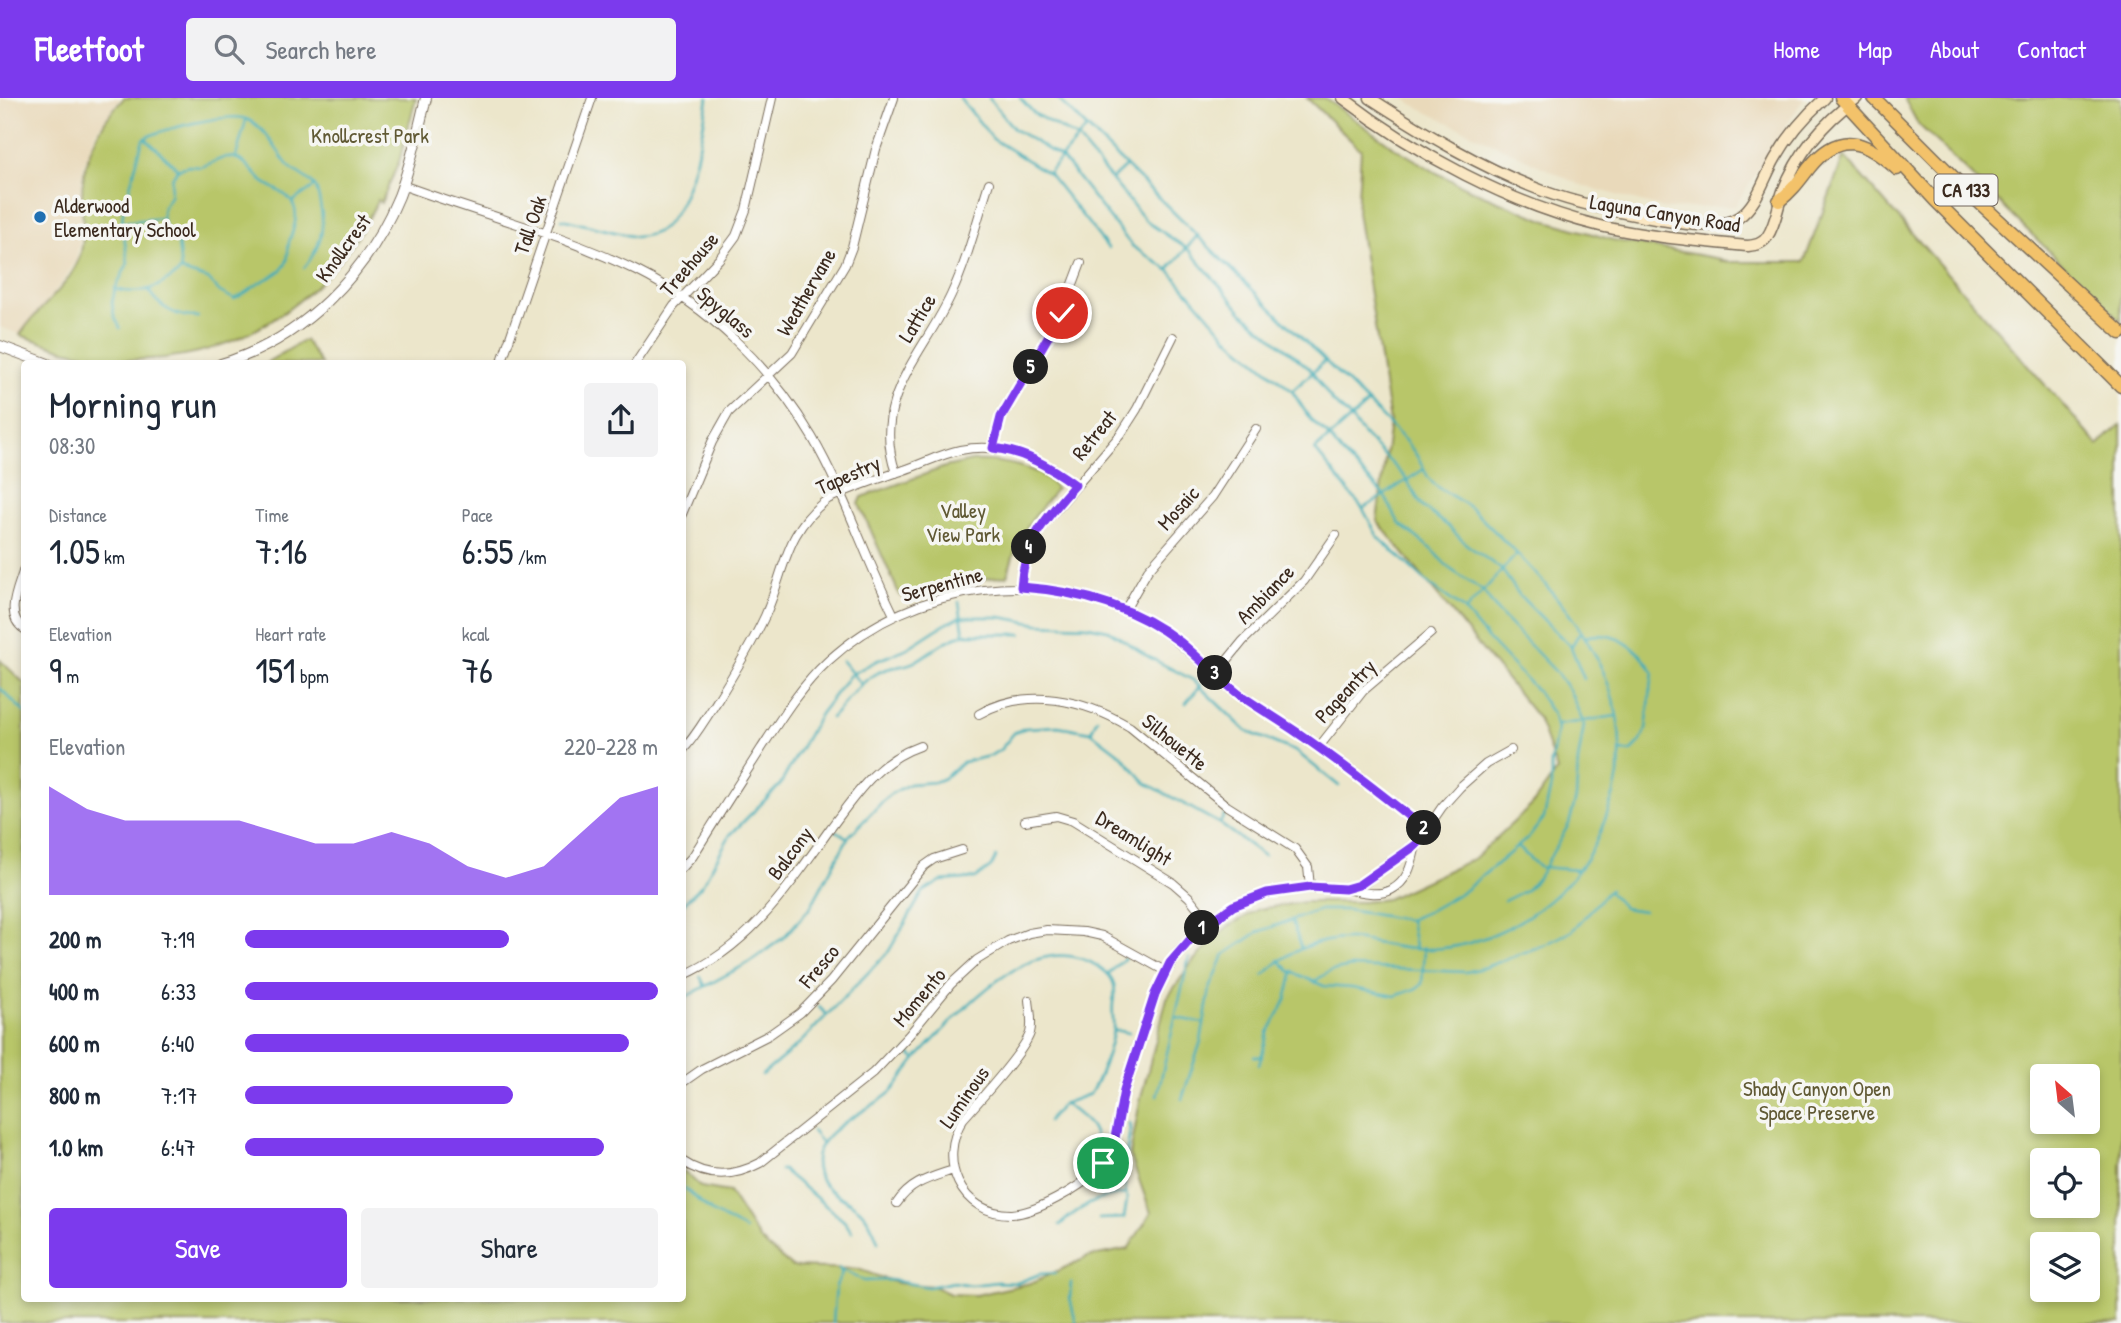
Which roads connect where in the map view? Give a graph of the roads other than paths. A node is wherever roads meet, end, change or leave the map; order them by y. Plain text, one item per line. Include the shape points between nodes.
1 (426, 98) edge
2 (592, 98) edge
3 (772, 98) edge
4 (894, 98) edge
5 (1343, 98) edge
6 (1370, 98) edge
7 (1825, 98) edge
8 (1874, 98) edge
9 (1848, 100) edge
10 (989, 183) dead end
11 (402, 186) junction
12 (1935, 200) junction
13 (1780, 201) junction
14 (546, 233) junction
15 (1081, 263) dead end
16 (682, 298) junction
17 (2121, 333) edge
18 (1173, 337) dead end
19 (0, 346) edge
20 (248, 359) edge
21 (37, 360) edge
22 (502, 360) edge
23 (637, 360) edge
24 (768, 376) junction
25 (2121, 386) edge
26 (1256, 429) dead end
27 (993, 448) junction
28 (896, 473) junction
29 (1075, 485) junction
30 (840, 494) junction
31 (686, 504) edge
32 (1336, 535) dead end
33 (21, 580) edge
34 (1021, 587) junction
35 (1125, 610) junction
36 (894, 615) junction
37 (21, 626) edge
38 (1431, 633) dead end
39 (1216, 674) junction
40 (979, 714) dead end
41 (686, 746) edge
42 (920, 747) dead end
43 (1318, 748) junction
44 (1511, 750) dead end
45 (1025, 821) dead end
46 (1426, 830) junction
47 (1416, 845) junction
48 (962, 850) dead end
49 (686, 864) edge
50 (1310, 887) junction
51 (1345, 889) junction
52 (1209, 922) junction
53 (1166, 971) junction
54 (686, 974) edge
55 (1029, 1000) dead end
56 (686, 1080) edge
57 (686, 1163) edge
58 (953, 1170) junction
59 (897, 1203) dead end

1 - 11 street, Knollcrest
2 - 14 street, Tall Oak
3 - 16 street, Treehouse via 736,236
4 - 24 street, Weathervane via 845,265 795,348
5 - 13 main road, Laguna Canyon Road via 1421,150 1480,181 1536,206 1600,226 1757,245 1768,234
6 - 7 main road, Laguna Canyon Road via 1430,136 1542,191 1604,210 1704,225 1725,224 1744,213 1789,137
8 - 17 main road, CA 133
9 - 12 main road, Laguna Canyon Road / CA 133
9 - 13 main road, Laguna Canyon Road via 1807,146
10 - 28 street, Lattice via 958,280 894,400 889,438
11 - 14 street, Spyglass
11 - 20 street, Knollcrest via 377,240 340,289
12 - 13 main road via 1873,150 1845,142 1824,153
12 - 25 main road, Laguna Canyon Road / CA 133
14 - 16 street, Spyglass via 624,265
14 - 22 street, Tall Oak
15 - 27 street via 1062,313 1001,417
16 - 23 street, Treehouse
16 - 24 street, Spyglass
18 - 29 street, Retreat via 1129,422
19 - 21 street
24 - 30 street, Spyglass via 806,428
24 - 31 street, Weathervane via 723,422
26 - 35 street, Mosaic via 1212,497 1148,570
27 - 28 street, Tapestry via 958,451
27 - 29 street, Tapestry via 1038,460
28 - 30 street, Tapestry
29 - 34 street, Retreat via 1030,543
30 - 36 street, Spyglass
30 - 41 street, Tapestry via 821,504 796,533 746,654
32 - 39 street, Ambiance via 1304,581
33 - 37 street via 13,610
34 - 35 street, Serpentine via 1059,591
34 - 36 street, Serpentine via 950,596
35 - 39 street, Serpentine via 1177,640
36 - 49 street, Serpentine via 846,646 810,680
38 - 43 street, Pageantry via 1363,691
39 - 43 street, Serpentine
40 - 50 street, Silhouette via 1008,701 1046,699 1078,704 1116,719 1227,806 1295,849 1307,867
42 - 54 street, Balcony via 889,760 864,785 753,929 718,957
43 - 46 street, Serpentine
44 - 46 street via 1468,778
45 - 52 street, Dreamlight via 1056,816 1073,821 1173,883
46 - 47 street
47 - 51 street via 1366,882
47 - 51 street via 1407,874 1396,887 1376,893
48 - 56 street, Fresco via 924,866 800,1013
50 - 51 street
50 - 52 street via 1259,895
52 - 53 street
53 - 57 street, Momento via 1102,936 1084,932 1047,930 1008,941 977,960 951,984 890,1057 847,1096 760,1163 723,1174
53 - 58 street via 1127,1080 1114,1143 1091,1176 1033,1209 1005,1213 974,1201
55 - 58 street, Luminous via 1029,1035 957,1129 951,1147
58 - 59 street via 916,1183

